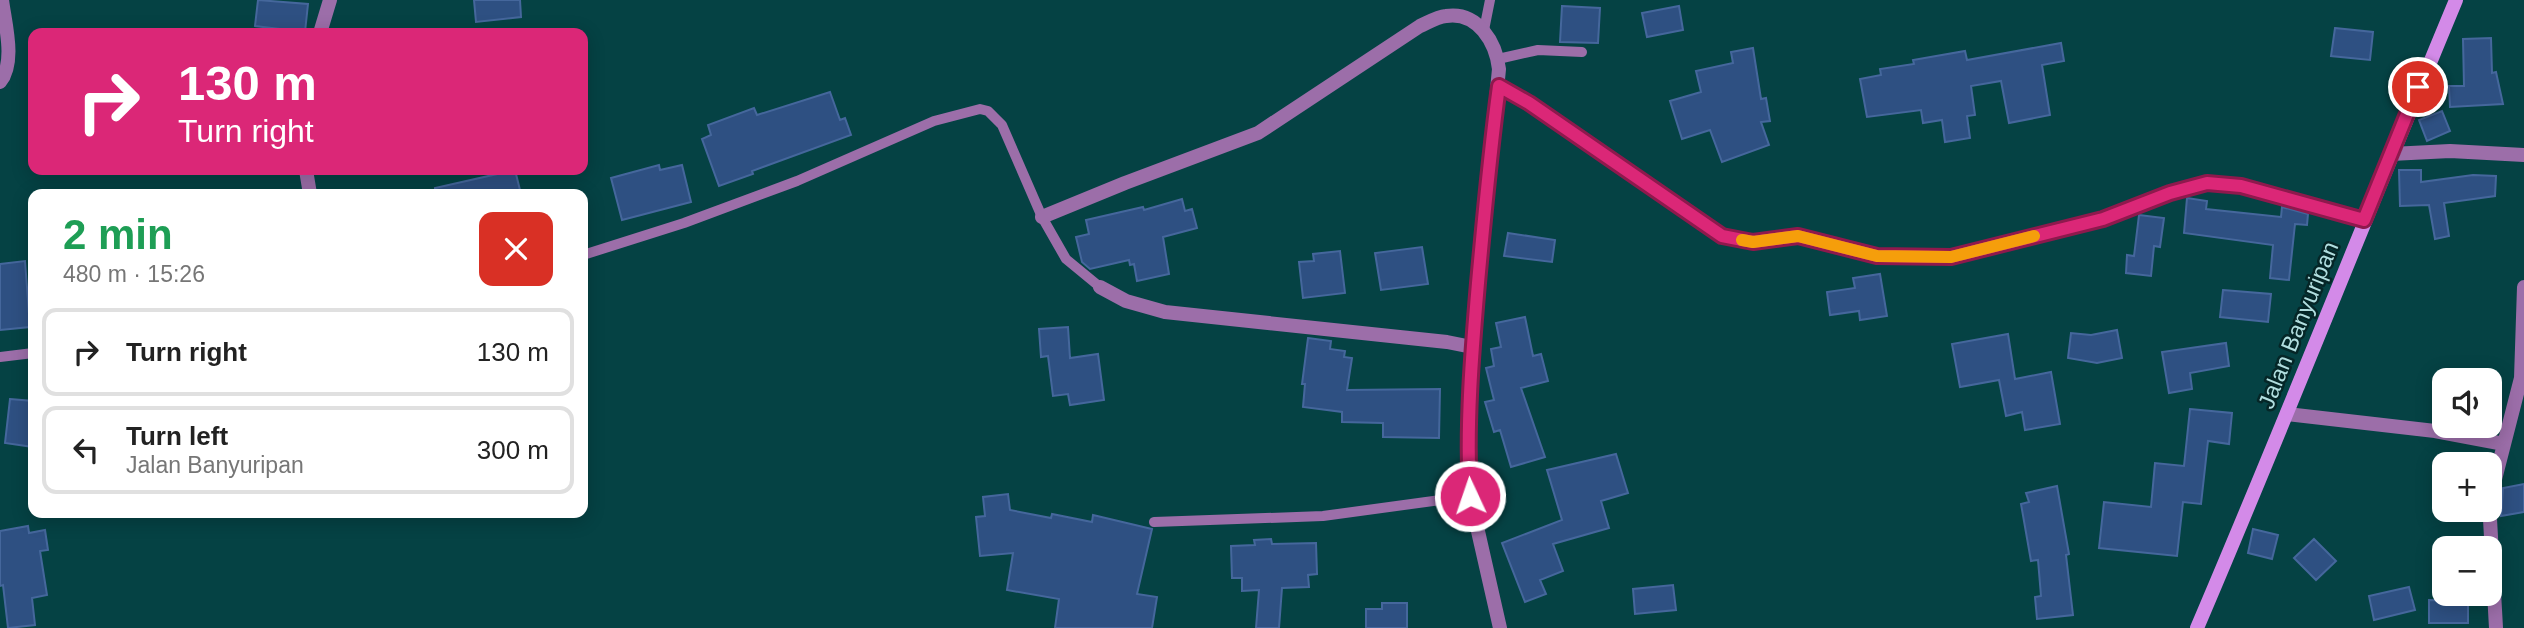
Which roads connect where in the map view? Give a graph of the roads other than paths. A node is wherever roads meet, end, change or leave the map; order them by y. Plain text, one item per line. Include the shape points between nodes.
1 (2, 0) edge
2 (330, 0) edge
3 (1490, 0) edge
4 (2456, 0) edge
5 (322, 28) edge
6 (1484, 30) junction
7 (1582, 52) dead end
8 (1498, 59) junction
9 (0, 82) edge
10 (1499, 86) junction
11 (2392, 154) junction
12 (2524, 155) edge
13 (1042, 217) junction
14 (2364, 220) junction
15 (588, 253) edge
16 (2524, 286) edge
17 (1100, 287) joint
18 (1472, 347) junction
19 (28, 354) edge
20 (0, 357) edge
21 (2287, 414) junction
22 (2504, 444) junction
23 (1470, 496) junction
24 (1154, 522) dead end
25 (1500, 628) edge
26 (2197, 628) edge
27 (2496, 628) edge

1 - 9 street via 8,69
2 - 5 street
3 - 6 lane
4 - 11 street, Jalan Banyuripan
6 - 8 street
6 - 13 street via 1459,16 1441,16 1258,133
7 - 8 lane via 1538,50
8 - 10 street
10 - 14 street via 1722,236 1753,242 1798,236 1877,256 1951,257 2103,219 2207,183 2241,186
10 - 18 street
11 - 12 street
11 - 14 street, Jalan Banyuripan
13 - 15 lane via 1002,125 980,109 934,121 709,214
13 - 17 lane via 1066,259
14 - 21 street, Jalan Banyuripan
16 - 22 street via 2521,378
17 - 18 street via 1126,301 1165,312
18 - 23 street
19 - 20 lane
21 - 22 street
21 - 26 street, Jalan Banyuripan
22 - 27 street via 2490,519
23 - 24 lane via 1323,516
23 - 25 street

